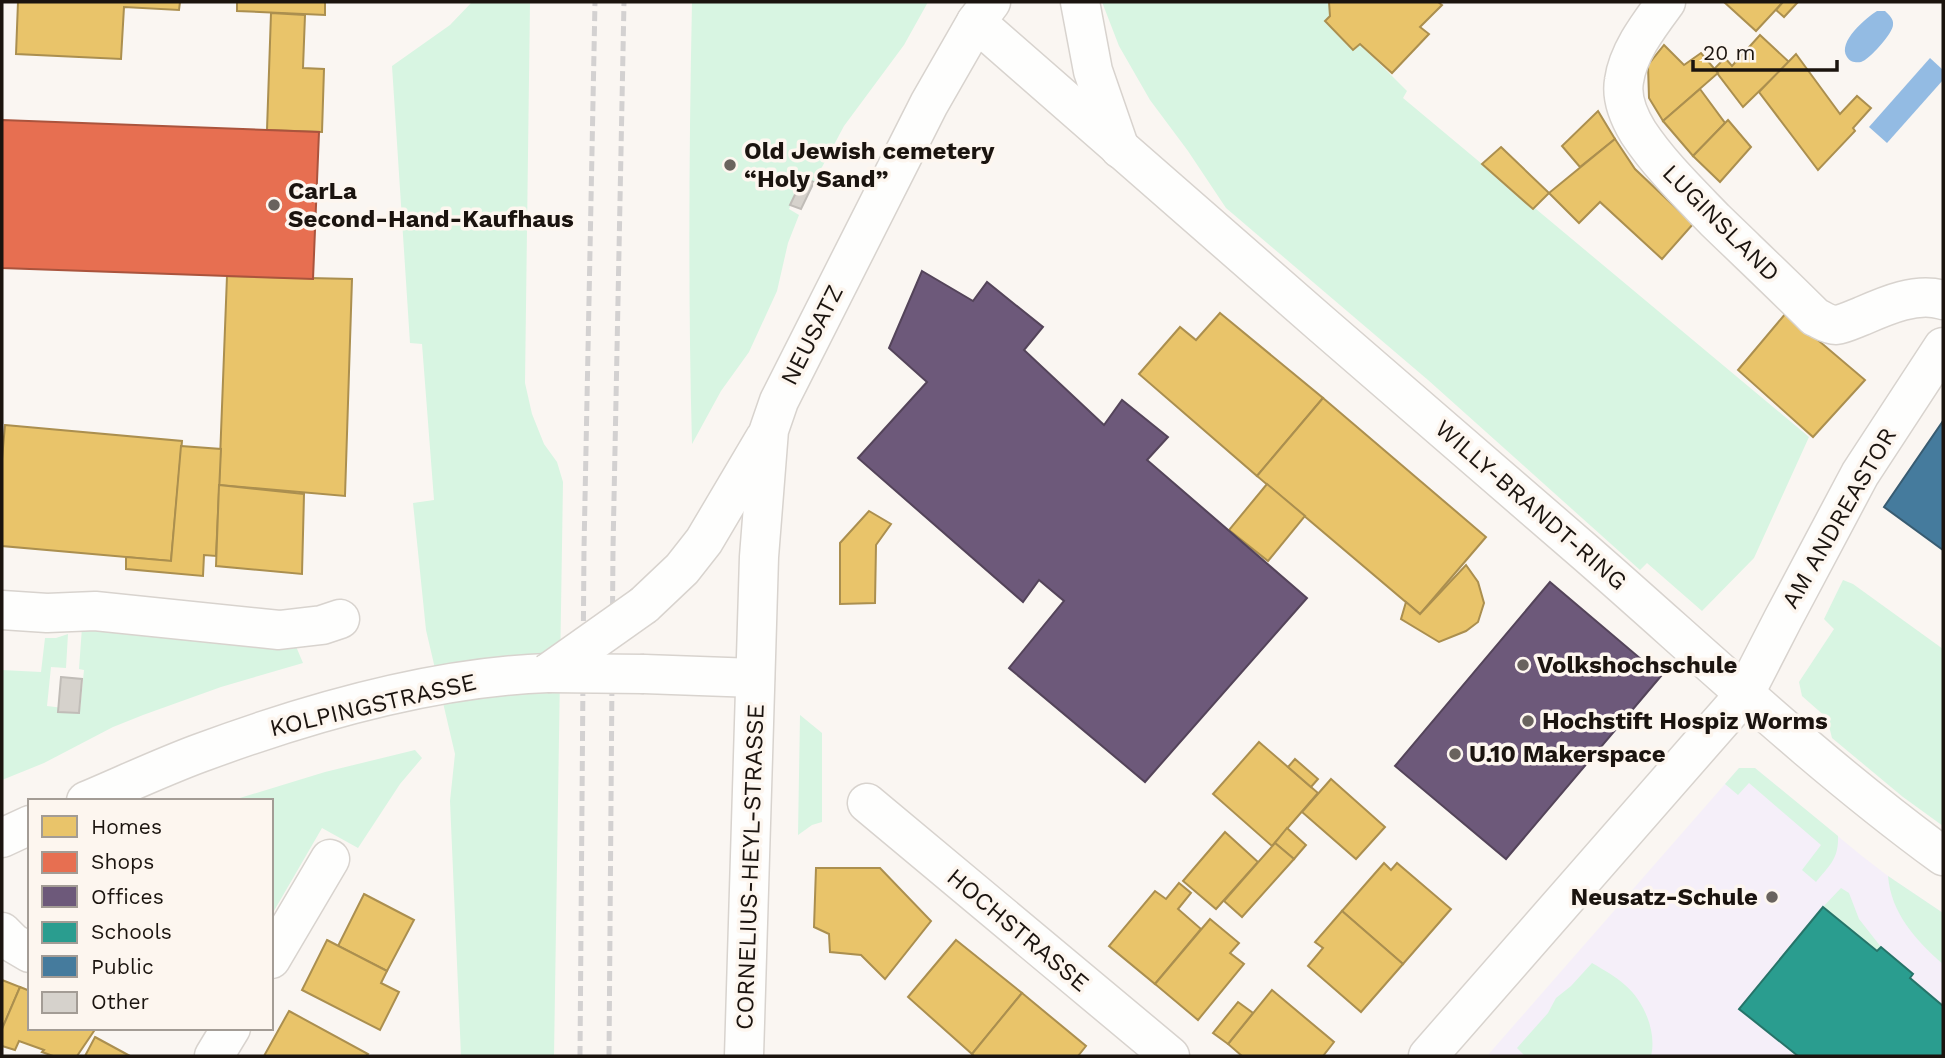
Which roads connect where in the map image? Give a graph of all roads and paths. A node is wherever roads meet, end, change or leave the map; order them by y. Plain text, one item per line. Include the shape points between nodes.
1 (1080, 2) edge
2 (1666, 2) edge
3 (984, 12) edge
4 (1121, 150) junction
5 (1943, 300) edge
6 (1943, 347) edge
7 (769, 430) junction
8 (2, 610) edge
9 (340, 619) dead end
10 (548, 673) junction
11 (755, 678) junction
12 (1744, 695) junction
13 (91, 799) edge
14 (867, 803) dead end
15 (28, 826) edge
16 (2, 838) edge
17 (1943, 856) edge
18 (330, 859) dead end
19 (2, 932) edge
20 (28, 952) edge
21 (273, 956) edge
22 (744, 1056) edge
23 (1170, 1056) edge
24 (1428, 1056) edge

1 - 4 street, WILLY-BRANDT-RING via 1093,71
2 - 5 street, LUGINSLAND via 1628,65 1624,98 1637,131 1692,197 1826,323 1836,325 1911,299
3 - 4 street, WILLY-BRANDT-RING
3 - 7 street, NEUSATZ via 929,104 779,401
4 - 12 street, WILLY-BRANDT-RING
6 - 12 street, AM ANDREASTOR via 1860,474
7 - 10 street, bridge via 704,541 681,569 644,605
7 - 11 street, NEUSATZ
8 - 9 street via 95,611 279,630
10 - 11 street, KOLPINGSTRASSE, bridge
10 - 13 street, KOLPINGSTRASSE via 446,684 323,712 198,754
11 - 22 street, CORNELIUS-HEYL-STRASSE
12 - 17 street, WILLY-BRANDT-RING
12 - 24 street, AM ANDREASTOR
14 - 23 street, HOCHSTRASSE
15 - 16 street
18 - 21 street
19 - 20 street

